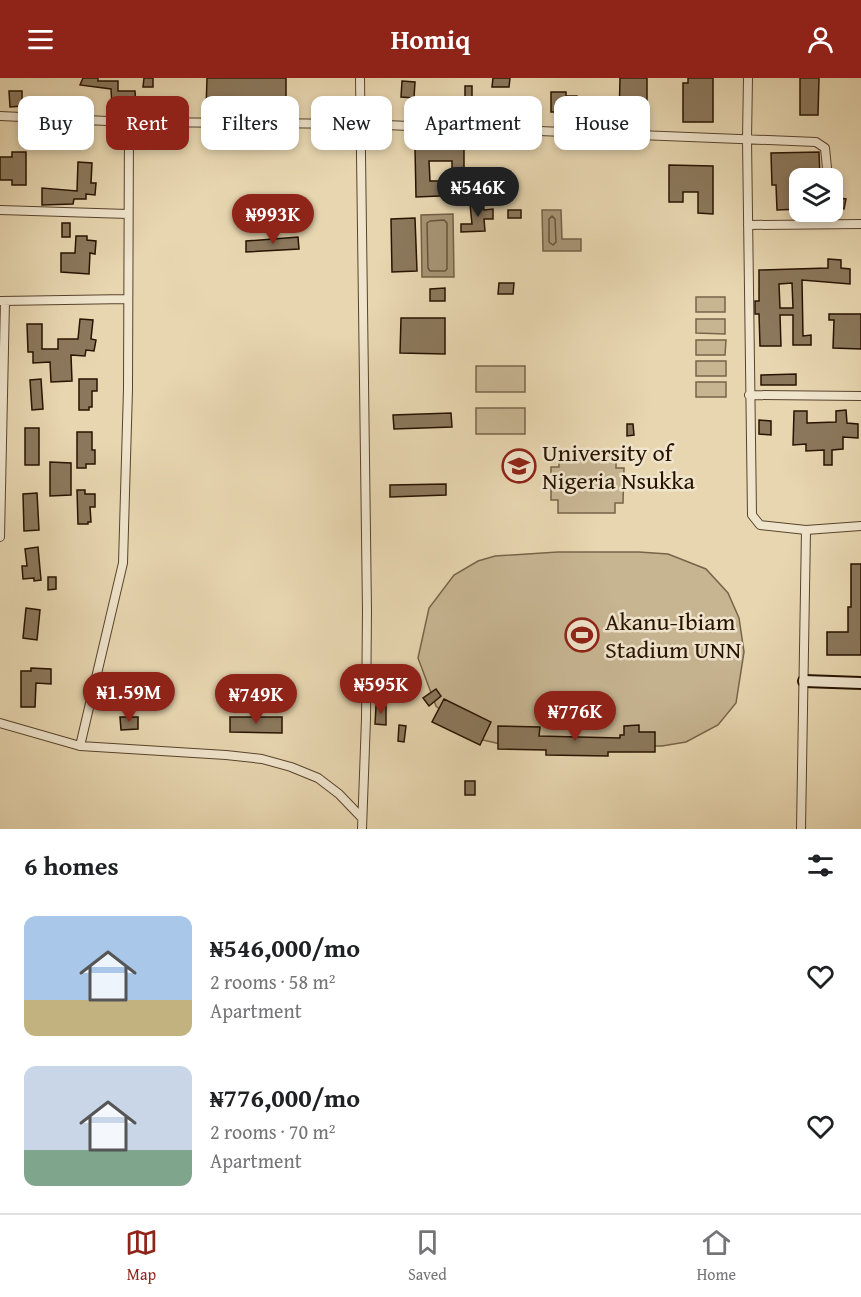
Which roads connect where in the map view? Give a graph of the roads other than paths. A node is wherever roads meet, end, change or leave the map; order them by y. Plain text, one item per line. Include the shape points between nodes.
1 (360, 78) edge
2 (748, 78) edge
3 (360, 96) edge
4 (0, 116) edge
5 (106, 121) edge
6 (189, 123) edge
7 (311, 124) edge
8 (392, 125) edge
9 (747, 139) junction
10 (129, 150) edge
11 (360, 150) edge
12 (827, 168) edge
13 (0, 210) edge
14 (128, 214) junction
15 (826, 223) joint
16 (861, 224) edge
17 (748, 225) junction
18 (128, 298) junction
19 (2, 301) edge
20 (749, 396) junction
21 (861, 396) edge
22 (861, 526) edge
23 (806, 530) junction
24 (0, 537) edge
25 (804, 681) junction
26 (861, 683) edge
27 (0, 723) edge
28 (80, 746) junction
29 (362, 818) junction
30 (362, 829) edge
31 (801, 829) edge

1 - 3 street
2 - 9 street
4 - 5 street
6 - 7 street
8 - 9 street
9 - 12 street via 816,142 825,148
9 - 17 street
10 - 14 street
11 - 29 street via 367,611
13 - 14 street
14 - 18 street
15 - 16 street
15 - 17 street
17 - 20 street
18 - 19 street
18 - 28 street via 123,563
19 - 24 street
20 - 21 street
20 - 23 street via 752,515 760,525
22 - 23 street
23 - 25 street
25 - 26 street
25 - 31 street
27 - 28 street
28 - 29 street via 262,759 318,778
29 - 30 street

